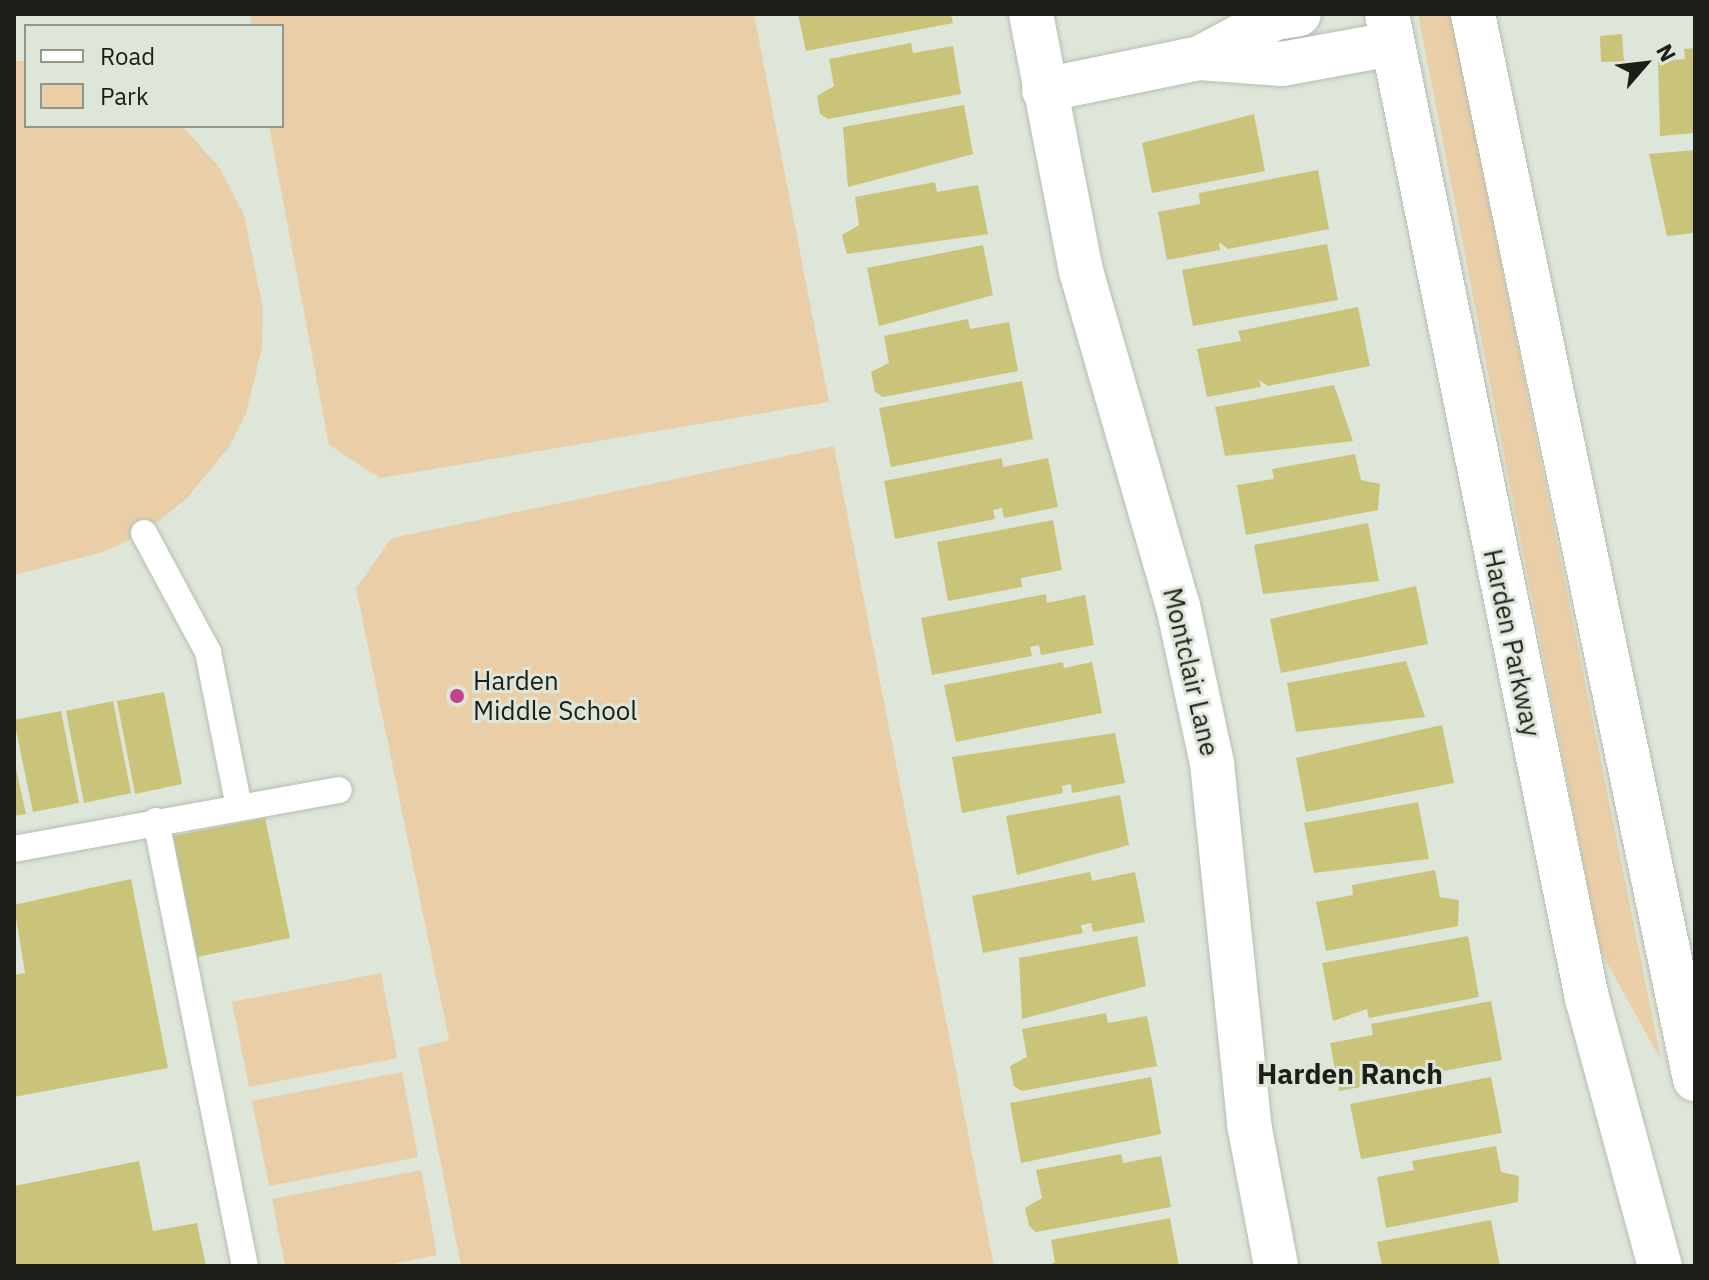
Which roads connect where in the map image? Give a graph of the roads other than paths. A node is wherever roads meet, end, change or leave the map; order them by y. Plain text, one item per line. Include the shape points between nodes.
1 (1031, 14) edge
2 (1299, 14) edge
3 (1473, 14) edge
4 (1389, 29) edge
5 (1200, 58) junction
6 (1044, 90) junction
7 (144, 533) dead end
8 (339, 790) dead end
9 (239, 807) junction
10 (156, 821) junction
11 (14, 849) edge
12 (1695, 1079) edge
13 (245, 1266) edge
14 (1276, 1266) edge
15 (1660, 1266) edge

1 - 6 street, Montclair Lane
2 - 5 street via 1275,18
3 - 12 street
4 - 5 street via 1282,64
4 - 15 street, Harden Parkway via 1587,998
5 - 6 street
6 - 14 street, Montclair Lane via 1081,271 1178,606 1212,763 1249,1124
7 - 9 lane via 208,652
8 - 9 lane
9 - 10 lane
10 - 11 lane
10 - 13 lane

